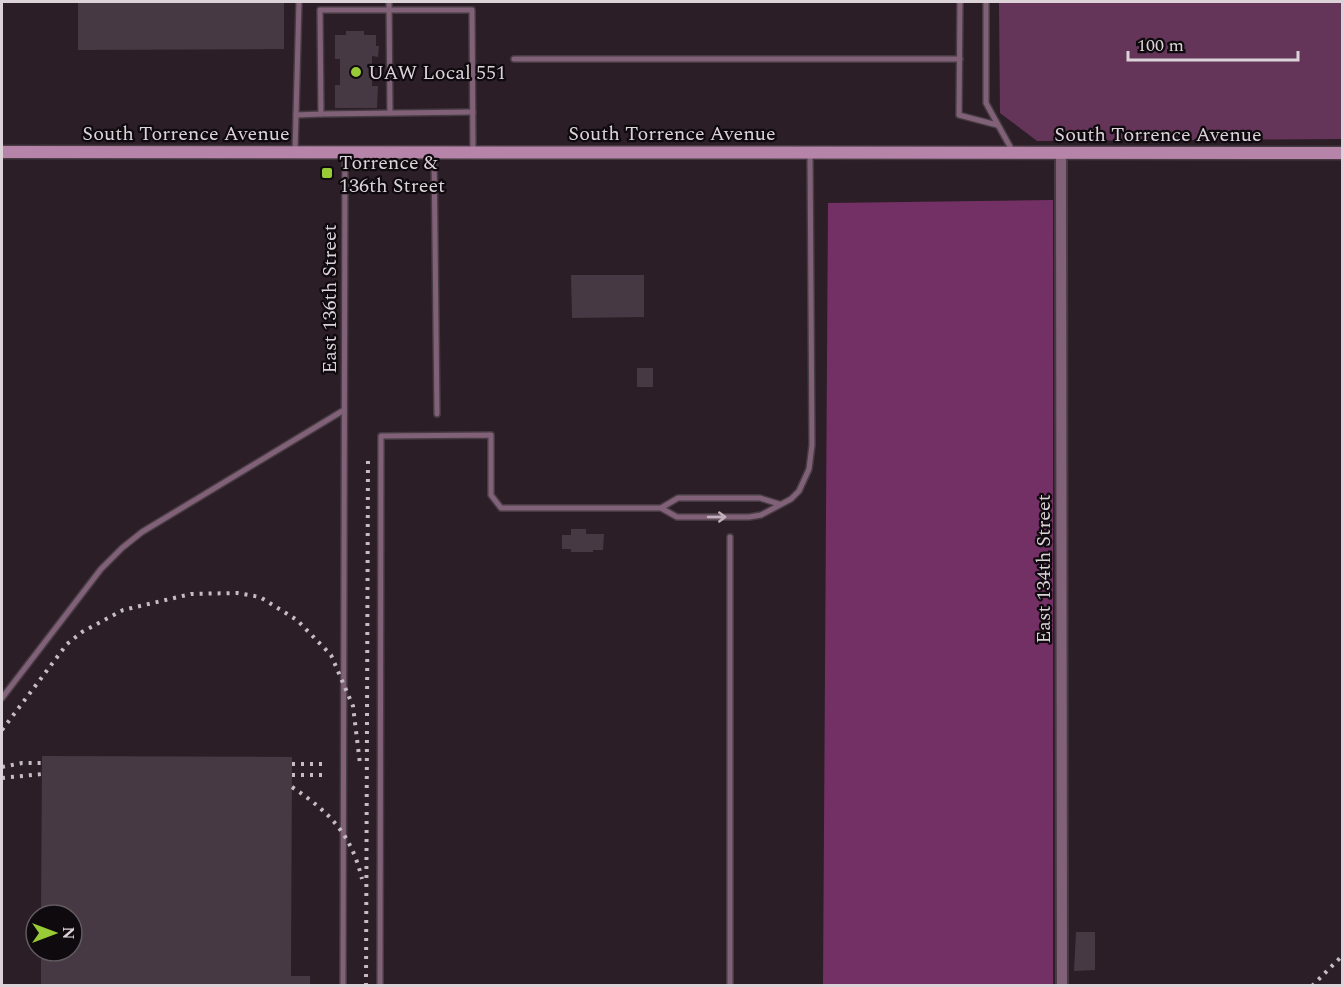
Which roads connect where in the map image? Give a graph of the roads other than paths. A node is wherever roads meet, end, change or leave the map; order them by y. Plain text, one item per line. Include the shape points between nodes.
1 (299, 2) edge
2 (389, 2) edge
3 (960, 2) edge
4 (986, 2) edge
5 (389, 9) junction
6 (514, 59) dead end
7 (960, 59) junction
8 (473, 112) junction
9 (390, 113) junction
10 (321, 114) junction
11 (296, 115) junction
12 (997, 125) junction
13 (2, 152) edge
14 (295, 152) junction
15 (345, 152) junction
16 (434, 152) junction
17 (473, 152) junction
18 (810, 153) junction
19 (1014, 153) junction
20 (1061, 153) junction
21 (1342, 153) edge
22 (344, 410) junction
23 (437, 414) dead end
24 (779, 504) junction
25 (661, 508) junction
26 (730, 537) dead end
27 (2, 698) edge
28 (343, 986) edge
29 (380, 986) edge
30 (730, 986) edge
31 (1062, 986) edge

1 - 11 lane
2 - 5 lane
3 - 7 lane
4 - 12 lane via 986,103
5 - 8 lane via 472,10
5 - 9 lane
5 - 10 lane via 320,10
6 - 7 lane
7 - 12 lane via 959,115
8 - 9 lane
8 - 17 lane
9 - 10 lane
10 - 11 lane
11 - 14 lane
12 - 19 lane
13 - 14 main road, South Torrence Avenue
14 - 15 main road, South Torrence Avenue
15 - 16 main road, South Torrence Avenue
15 - 22 lane, East 136th Street
16 - 17 main road, South Torrence Avenue
16 - 23 lane
17 - 18 main road, South Torrence Avenue
18 - 19 main road, South Torrence Avenue
18 - 24 lane via 811,458 799,491
19 - 20 main road, South Torrence Avenue
20 - 21 main road, South Torrence Avenue
20 - 31 street, East 134th Street
22 - 27 lane via 142,532 122,548 101,569
22 - 28 lane, East 136th Street
24 - 25 lane via 760,498 678,498
25 -> 24 lane via 677,517 749,517
25 - 29 lane via 501,508 491,495 491,435 381,436
26 - 30 lane

